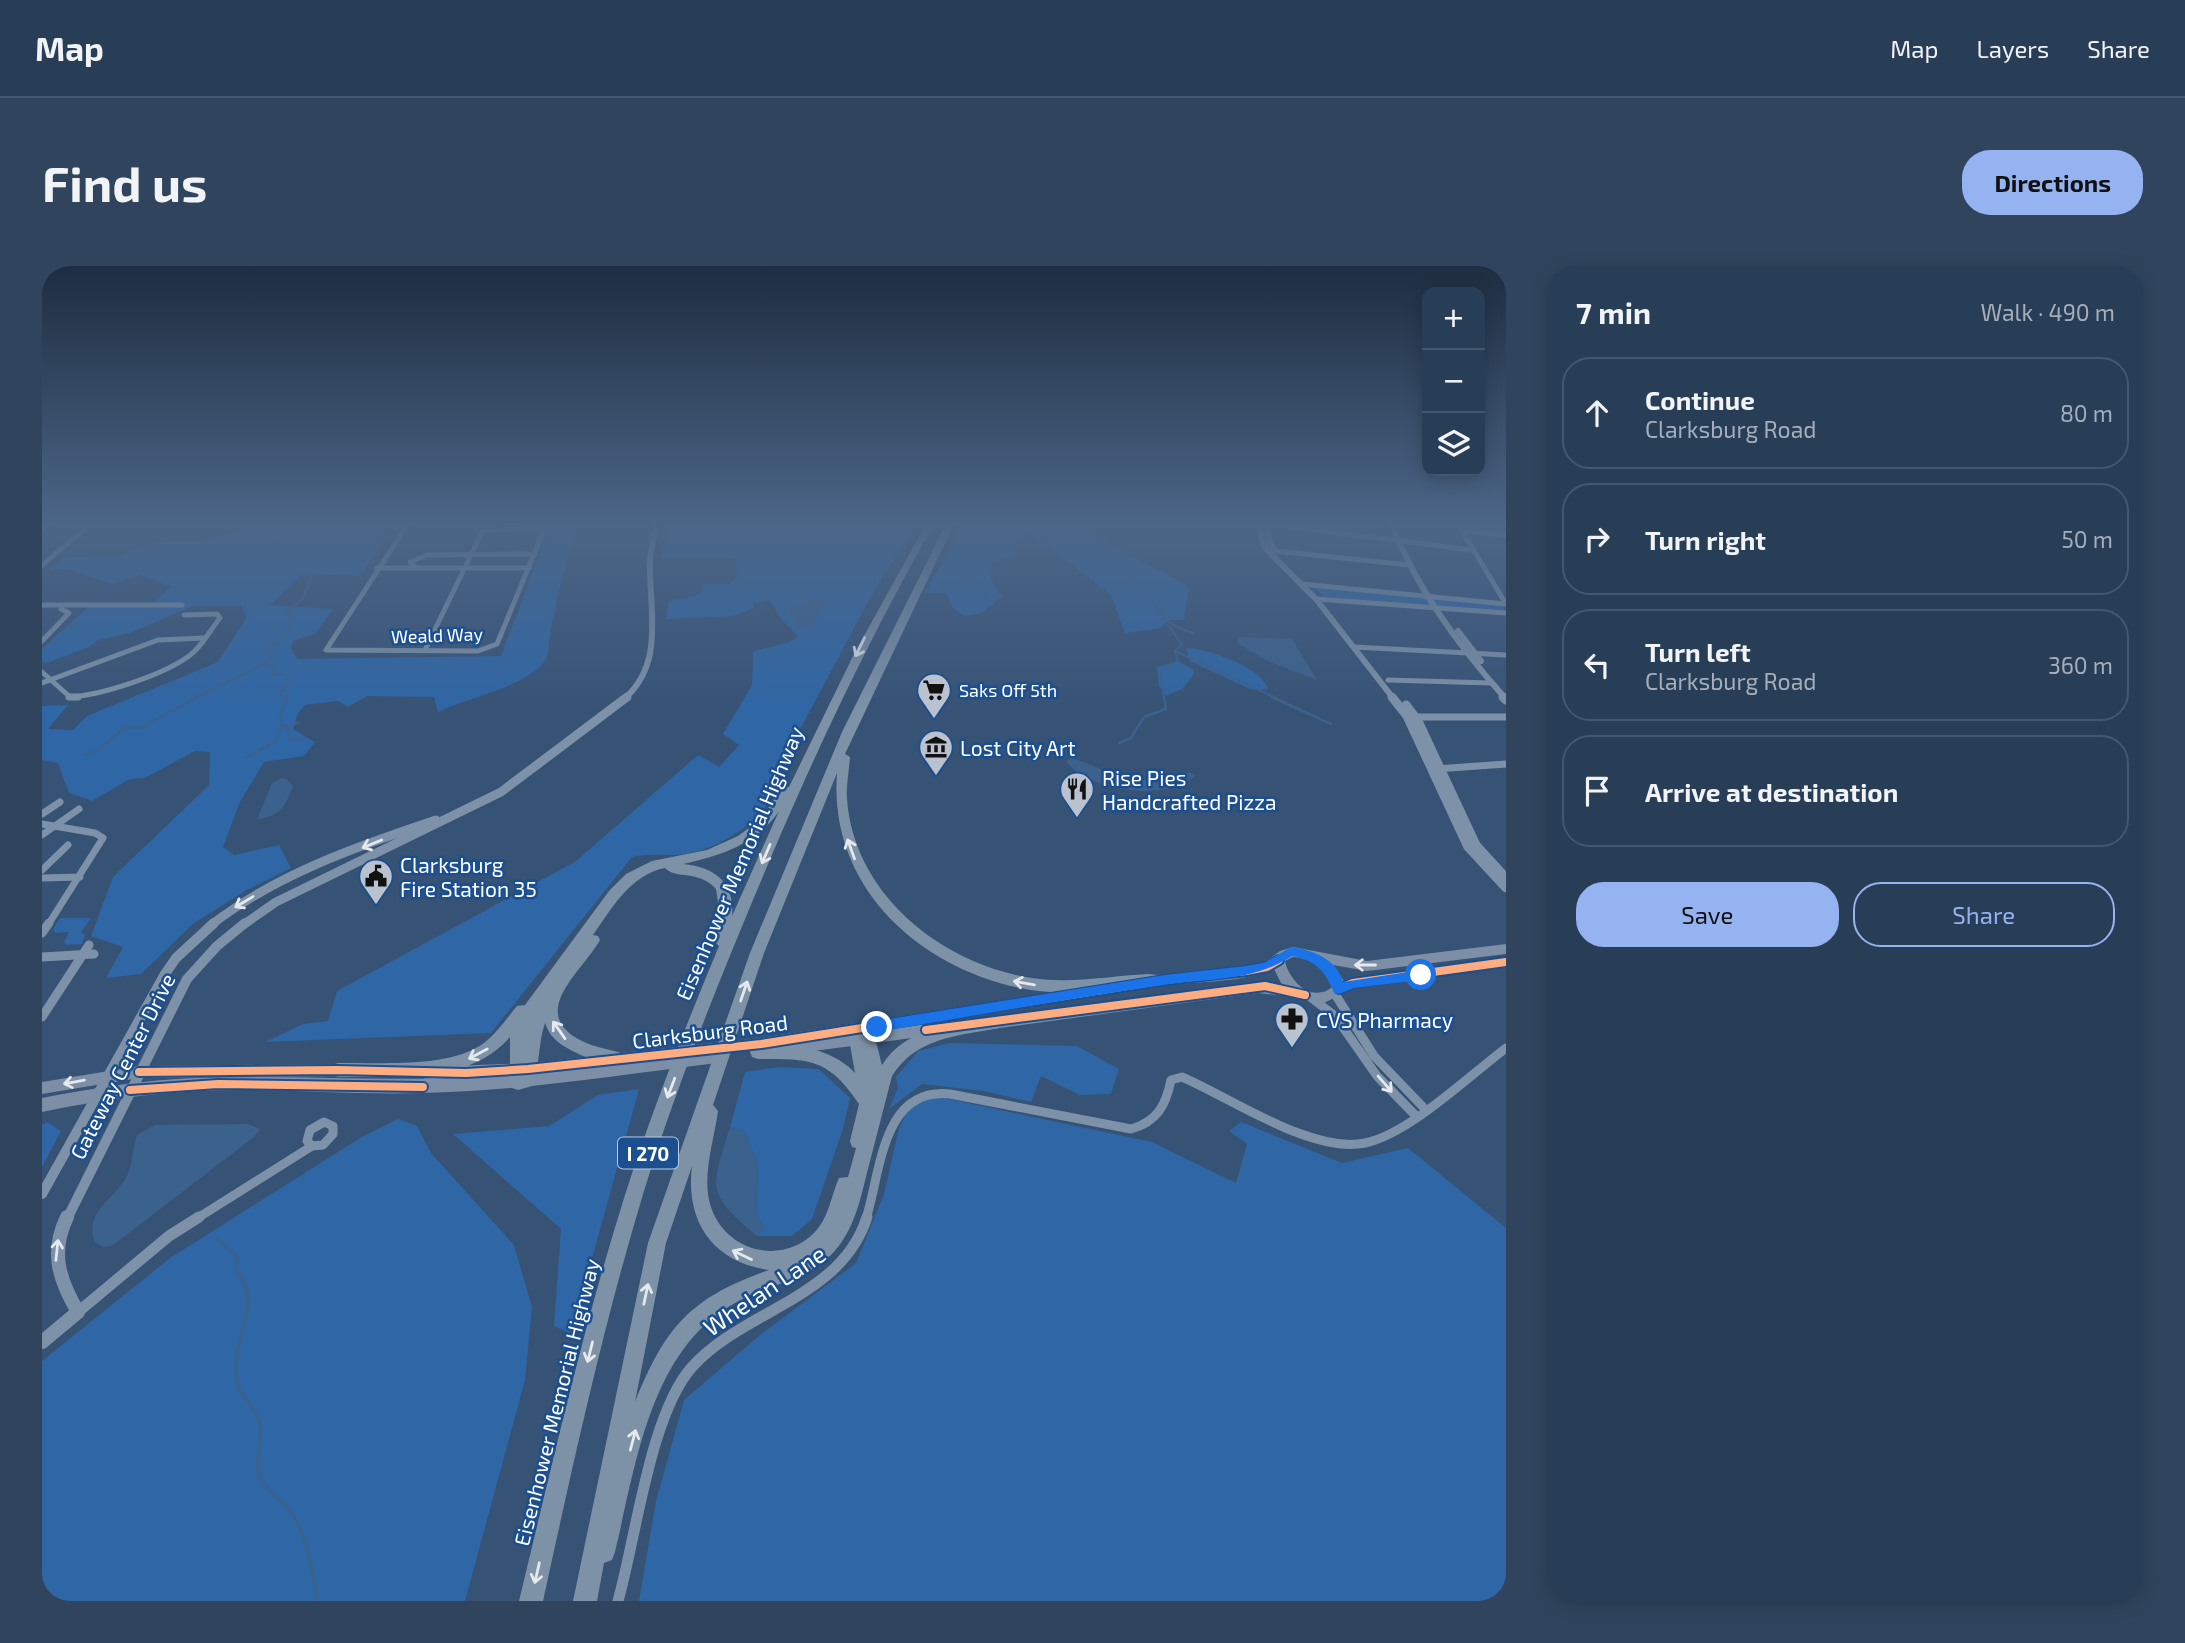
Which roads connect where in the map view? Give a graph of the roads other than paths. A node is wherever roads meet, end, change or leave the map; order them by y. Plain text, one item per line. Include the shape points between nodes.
1 (365, 586) edge
2 (456, 586) edge
3 (521, 586) edge
4 (650, 586) edge
5 (894, 586) edge
6 (919, 586) edge
7 (1307, 586) edge
8 (1329, 586) edge
9 (1423, 586) edge
10 (1424, 586) edge
11 (1496, 586) edge
12 (1429, 596) junction
13 (1319, 599) junction
14 (1506, 604) edge
15 (182, 605) dead end
16 (42, 607) edge
17 (1437, 607) junction
18 (1506, 612) edge
19 (184, 615) dead end
20 (42, 634) edge
21 (52, 634) junction
22 (204, 638) junction
23 (42, 641) edge
24 (1358, 647) junction
25 (425, 650) junction
26 (1465, 653) junction
27 (1474, 653) junction
28 (1506, 655) edge
29 (42, 672) edge
30 (52, 680) junction
31 (1388, 680) junction
32 (42, 683) edge
33 (1491, 683) junction
34 (1506, 691) edge
35 (1506, 699) edge
36 (1411, 717) junction
37 (1506, 717) edge
38 (823, 725) junction
39 (848, 732) junction
40 (1506, 764) edge
41 (1436, 769) junction
42 (60, 802) dead end
43 (79, 809) dead end
44 (43, 811) edge
45 (460, 812) junction
46 (42, 824) edge
47 (57, 825) junction
48 (42, 835) edge
49 (68, 845) dead end
50 (42, 870) edge
51 (305, 871) junction
52 (80, 877) junction
53 (42, 878) edge
54 (1506, 878) edge
55 (315, 883) junction
56 (1506, 888) edge
57 (588, 931) junction
58 (42, 933) edge
59 (91, 949) dead end
60 (1506, 949) edge
61 (83, 955) junction
62 (1311, 956) junction
63 (42, 957) edge
64 (1279, 960) junction
65 (1506, 962) edge
66 (1165, 980) junction
67 (556, 989) junction
68 (1337, 992) junction
69 (706, 996) junction
70 (1307, 996) junction
71 (42, 1017) edge
72 (994, 1023) junction
73 (861, 1035) junction
74 (760, 1048) junction
75 (1506, 1048) edge
76 (618, 1059) junction
77 (643, 1062) junction
78 (338, 1070) junction
79 (139, 1072) junction
80 (523, 1076) junction
81 (105, 1077) junction
82 (715, 1079) junction
83 (42, 1088) edge
84 (130, 1090) junction
85 (95, 1094) junction
86 (873, 1102) junction
87 (42, 1105) edge
88 (1425, 1109) junction
89 (1415, 1115) junction
90 (312, 1146) dead end
91 (42, 1194) edge
92 (78, 1312) junction
93 (42, 1342) edge
94 (531, 1601) edge
95 (585, 1601) edge
96 (591, 1601) edge
97 (618, 1601) edge

1 - 25 street, Weald Way via 326,650
2 - 25 street
3 - 25 street, Weald Way via 497,644 478,651
4 - 45 street, Gateway Center Drive via 652,657 644,675 617,705 512,784
5 -> 38 highway, Eisenhower Memorial Highway / I 270
6 - 39 highway, I 270
7 - 13 street
8 - 12 street
9 - 12 street
10 - 12 street
11 - 14 street
12 - 14 street
12 - 17 street
13 - 17 street
13 - 24 street
15 - 16 street
16 - 21 street via 69,610
17 - 18 street
17 - 26 street
17 - 27 street
19 - 22 street via 219,616
20 - 21 street
21 - 23 street
22 - 30 street via 158,640
22 - 30 street via 179,661 93,694 68,697
24 - 26 street
24 - 31 street
24 - 36 street
26 - 27 street
26 - 33 street
27 - 28 street
27 - 34 street
29 - 30 street
30 - 32 street
31 - 33 street
31 - 36 street
33 - 35 street
36 - 37 street
36 - 41 street
38 - 57 highway via 765,822 726,848 652,866 631,877
38 -> 69 highway, Eisenhower Memorial Highway / I 270
66 -> 39 highway via 1131,978 1054,986 1022,983 970,967 909,928 875,893 848,843 839,800
82 -> 39 highway, I 270 via 757,953
40 - 41 street
41 - 54 street via 1476,845
41 - 56 street via 1468,847
42 - 44 street
43 - 47 street
44 - 47 street
45 -> 51 street, Gateway Center Drive
45 - 55 street, Gateway Center Drive
46 - 47 street
47 - 48 street
47 - 52 street via 103,838
49 - 50 street
51 - 55 street
51 -> 81 street, Gateway Center Drive via 248,899 192,941 176,958
52 - 53 street
52 - 58 street
55 - 79 street, Gateway Center Drive via 243,922 200,961
57 -> 78 highway via 501,1037 478,1055 444,1065
57 - 80 highway via 525,1017 518,1036
59 - 61 street
60 -> 62 main road via 1367,966
61 - 63 street
61 - 71 street
62 - 64 main road, Clarksburg Road via 1291,952
62 - 68 main road via 1331,971
64 - 66 main road, Clarksburg Road via 1246,971
64 - 70 main road via 1283,976
65 - 68 main road via 1353,983
66 - 73 main road, Clarksburg Road
67 - 69 highway via 625,895 642,878 672,867 703,872 726,894 727,914
76 -> 67 highway via 585,1052 559,1034 550,1012
67 - 80 highway via 537,1019
68 - 70 main road, Clarksburg Road via 1325,998
68 - 88 street via 1345,1014 1388,1074
69 -> 94 highway, Eisenhower Memorial Highway / I 270 via 653,1135 601,1309
70 - 72 main road, Clarksburg Road via 1265,985
70 -> 89 street via 1335,1016 1377,1076
72 - 73 main road, Clarksburg Road
72 - 86 highway via 909,1043 891,1062
73 - 74 main road, Clarksburg Road
73 - 86 highway
74 - 77 main road, Clarksburg Road
74 - 86 highway via 828,1060
75 - 88 street
76 - 77 main road, Clarksburg Road
76 - 80 main road, Clarksburg Road
77 - 80 main road, Clarksburg Road
78 - 79 main road, Clarksburg Road
78 - 80 main road, Clarksburg Road
79 - 81 main road, Clarksburg Road
79 - 84 street, Gateway Center Drive
80 - 84 main road, Clarksburg Road via 368,1087 218,1084
81 -> 83 main road, Clarksburg Road
81 - 85 street, Gateway Center Drive
86 -> 82 highway via 841,1198 821,1240 782,1261 751,1260 714,1233 701,1205
95 -> 82 highway, I 270 via 657,1243
84 - 85 main road, Clarksburg Road
92 -> 84 street, Gateway Center Drive via 57,1274 54,1250
85 - 87 main road, Clarksburg Road
85 - 91 street, Gateway Center Drive
96 -> 86 highway via 642,1408 678,1338 712,1305 784,1277 817,1257 834,1240 845,1221
88 - 89 street
89 - 97 street, Whelan Lane via 1396,1130 1364,1144 1318,1139 1194,1081 1176,1077 1157,1118 1146,1127 1131,1129 950,1094 930,1092 909,1101 891,1128 869,1214 845,1259 708,1353 676,1388 657,1436
90 - 92 street via 169,1236
92 - 93 street

